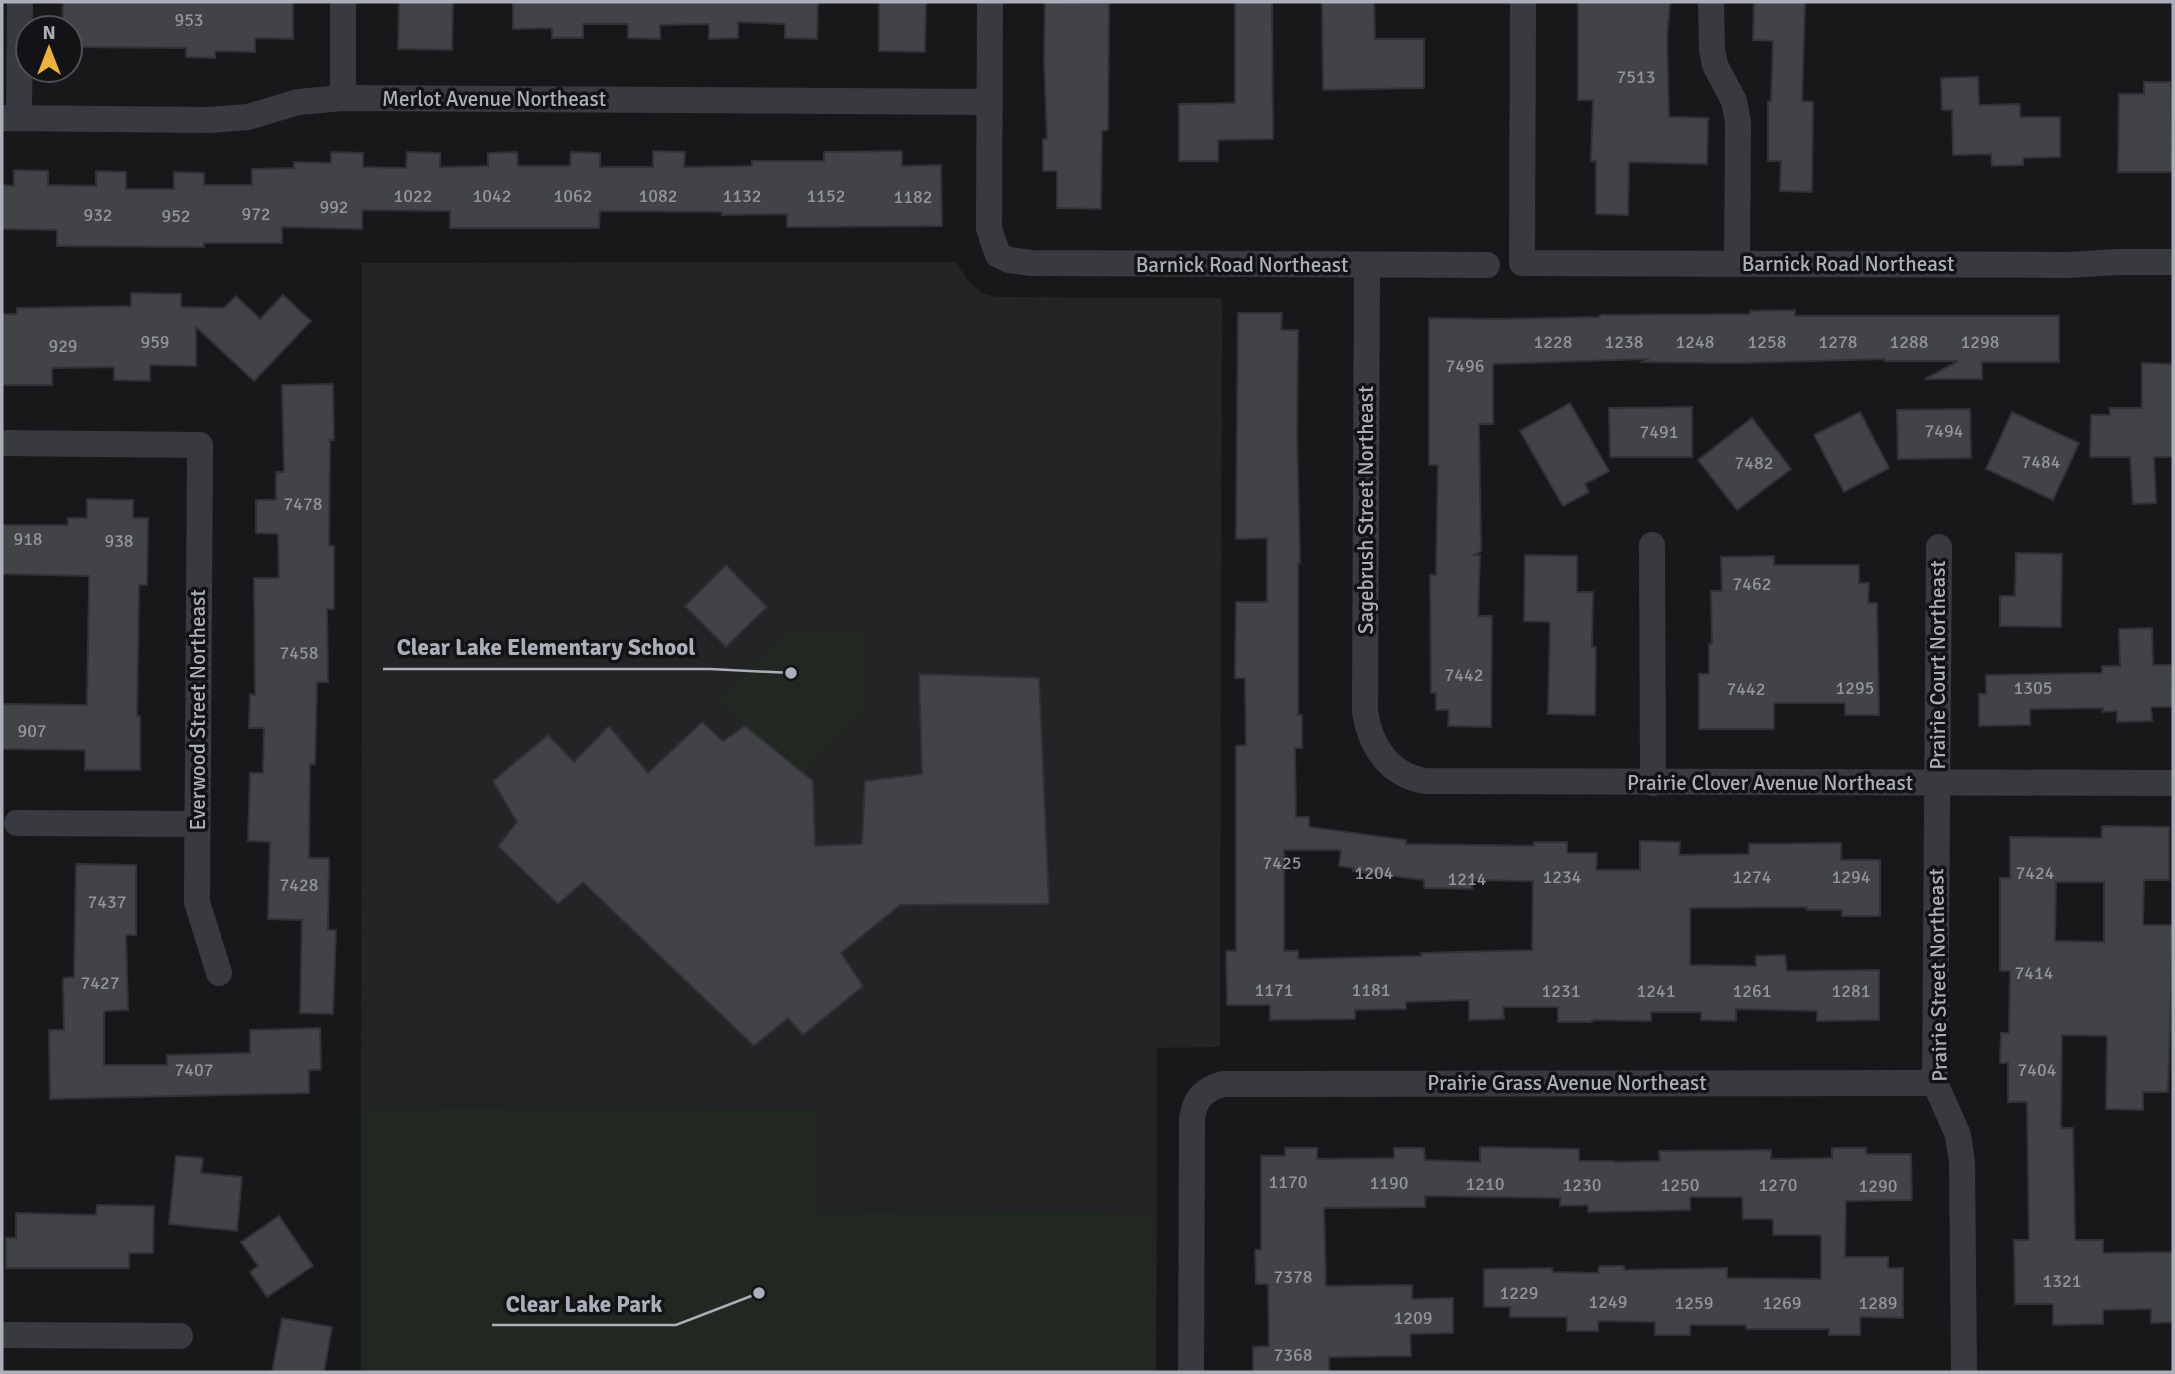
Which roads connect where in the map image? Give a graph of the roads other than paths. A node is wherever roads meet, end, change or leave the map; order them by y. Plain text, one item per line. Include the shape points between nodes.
1 (20, 2) edge
2 (343, 2) edge
3 (990, 2) edge
4 (1523, 2) edge
5 (1711, 2) edge
6 (343, 98) junction
7 (989, 102) junction
8 (10, 118) edge
9 (2173, 262) edge
10 (1737, 264) junction
11 (1487, 265) dead end
12 (1367, 266) junction
13 (2, 443) edge
14 (1652, 545) dead end
15 (1939, 547) dead end
16 (1379, 751) joint
17 (1653, 783) junction
18 (1938, 783) junction
19 (2173, 783) edge
20 (17, 823) dead end
21 (197, 824) junction
22 (219, 973) dead end
23 (1935, 1083) junction
24 (2, 1335) edge
25 (180, 1336) dead end
26 (1191, 1372) edge
27 (1964, 1372) edge

1 - 8 street
2 - 6 street
3 - 7 street
4 - 10 street, Barnick Road Northeast via 1522,262
5 - 10 street via 1715,65 1734,101 1738,122
6 - 7 street, Merlot Avenue Northeast
6 - 8 street, Merlot Avenue Northeast via 209,120
7 - 12 street, Barnick Road Northeast via 989,229 998,254 1009,260
9 - 10 street, Barnick Road Northeast
11 - 12 street, Barnick Road Northeast
12 - 16 street, Sagebrush Street Northeast via 1366,711 1367,728
13 - 21 street, Everwood Street Northeast via 200,444
14 - 17 street
15 - 18 street, Prairie Court Northeast
16 - 17 street, Prairie Clover Avenue Northeast via 1401,773 1425,781
17 - 18 street, Prairie Clover Avenue Northeast
18 - 19 street, Prairie Clover Avenue Northeast
18 - 23 street, Prairie Street Northeast
20 - 21 street
21 - 22 street, Everwood Street Northeast via 197,902
23 - 26 street, Prairie Grass Avenue Northeast via 1223,1084 1209,1088 1194,1105 1192,1119
23 - 27 street, Prairie Street Northeast via 1958,1135 1962,1162
24 - 25 street

